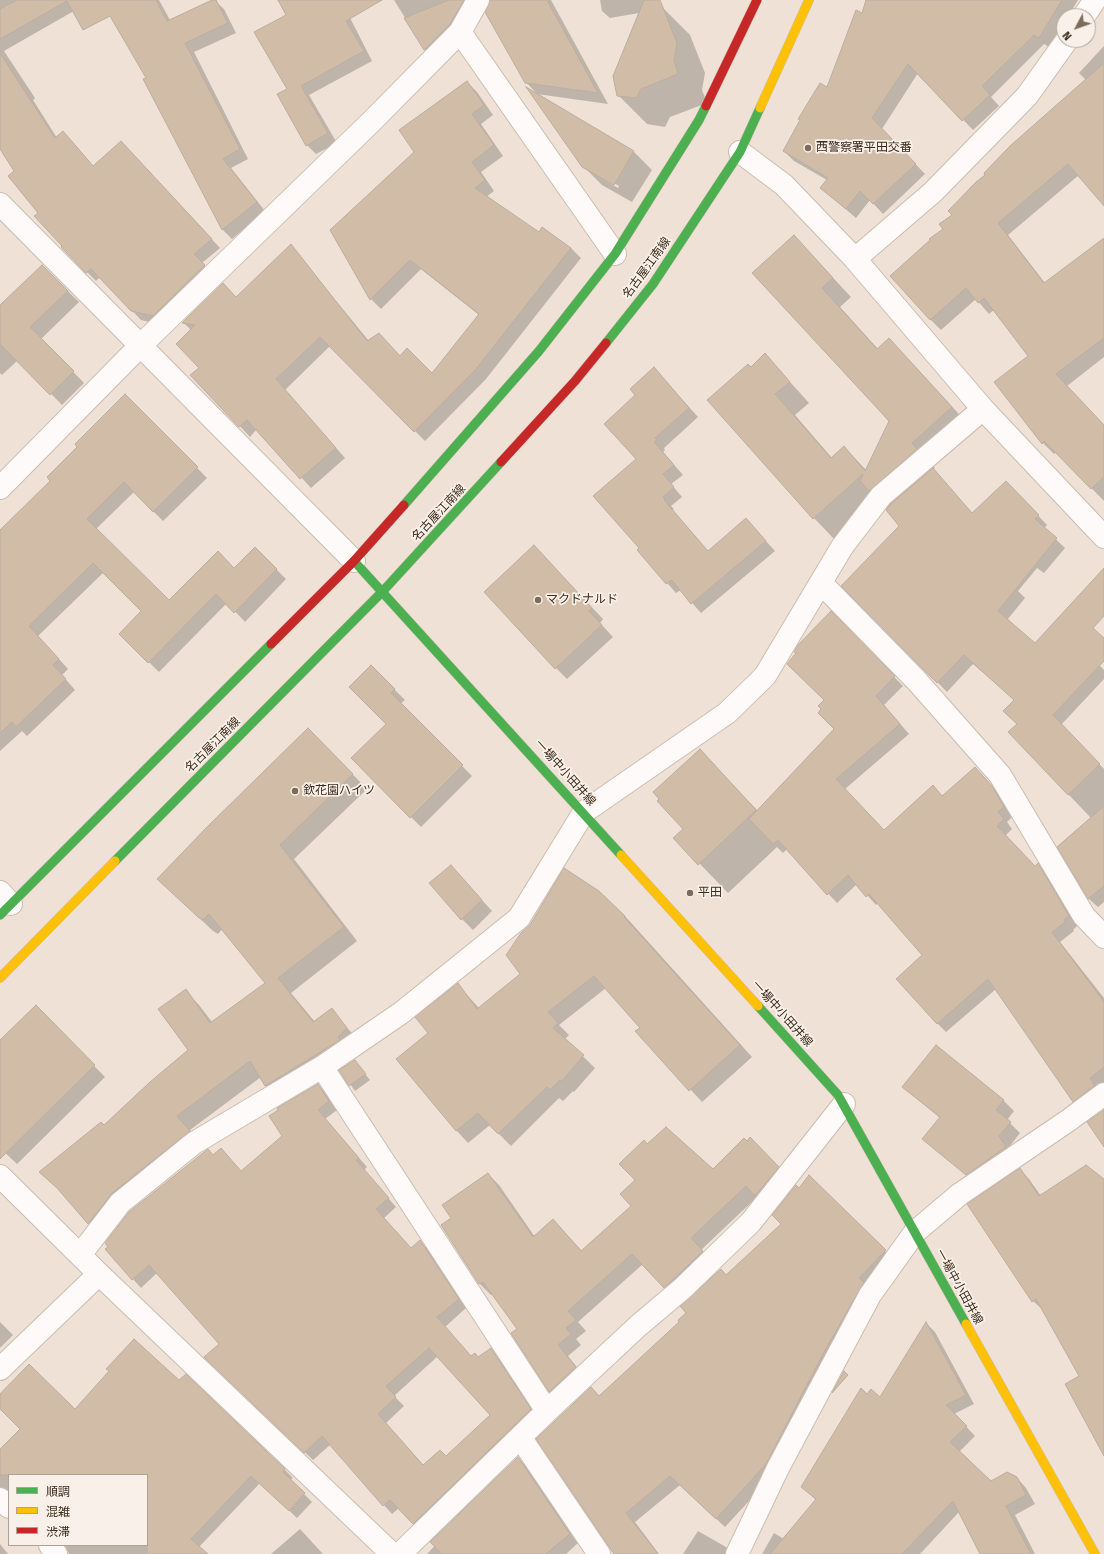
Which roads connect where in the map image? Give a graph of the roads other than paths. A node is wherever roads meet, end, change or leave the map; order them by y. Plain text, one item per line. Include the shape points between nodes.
1 (478, 0) edge
2 (757, 0) edge
3 (809, 0) edge
4 (460, 32) junction
5 (1061, 48) edge
6 (740, 152) junction
7 (0, 204) edge
8 (615, 254) junction
9 (855, 259) junction
10 (141, 345) junction
11 (983, 409) junction
12 (0, 488) edge
13 (1104, 537) edge
14 (354, 561) junction
15 (821, 584) junction
16 (384, 591) junction
17 (584, 812) junction
18 (4, 904) edge
19 (1104, 938) edge
20 (0, 978) edge
21 (322, 1067) junction
22 (1104, 1094) edge
23 (844, 1104) junction
24 (0, 1176) edge
25 (915, 1232) junction
26 (80, 1255) junction
27 (99, 1274) junction
28 (0, 1369) edge
29 (547, 1411) junction
30 (520, 1437) junction
31 (0, 1499) edge
32 (8, 1506) edge
33 (392, 1554) edge
34 (400, 1554) edge
35 (599, 1554) edge
36 (737, 1554) edge
37 (1095, 1554) edge

1 - 4 street
2 - 8 main road via 699,120
3 - 6 main road, 名古屋江南線
4 - 8 street
4 - 10 street
5 - 9 street via 1027,96 933,192
6 - 9 street via 784,185
6 - 16 main road, 名古屋江南線 via 653,284 575,381
7 - 10 street
8 - 14 main road via 534,357
9 - 11 street
10 - 12 street
10 - 14 street
11 - 13 street
11 - 15 street via 881,496 842,547
14 - 16 main road, 一場中小田井線
14 - 18 main road via 72,844
15 - 17 street via 766,676 727,713
15 - 19 street via 916,680 1000,775 1084,916
16 - 17 main road, 一場中小田井線
16 - 20 main road, 名古屋江南線
17 - 21 street via 519,918 401,1013
17 - 23 main road, 一場中小田井線
21 - 26 street via 194,1143 120,1203
21 - 29 street
22 - 25 street via 960,1194
23 - 25 main road, 一場中小田井線
23 - 29 street via 751,1222 683,1288 638,1326
24 - 26 street
25 - 36 street via 870,1295 778,1468
25 - 37 main road, 一場中小田井線
26 - 27 street
27 - 28 street
27 - 33 street
29 - 30 street
30 - 34 street
30 - 35 street
31 - 32 street

